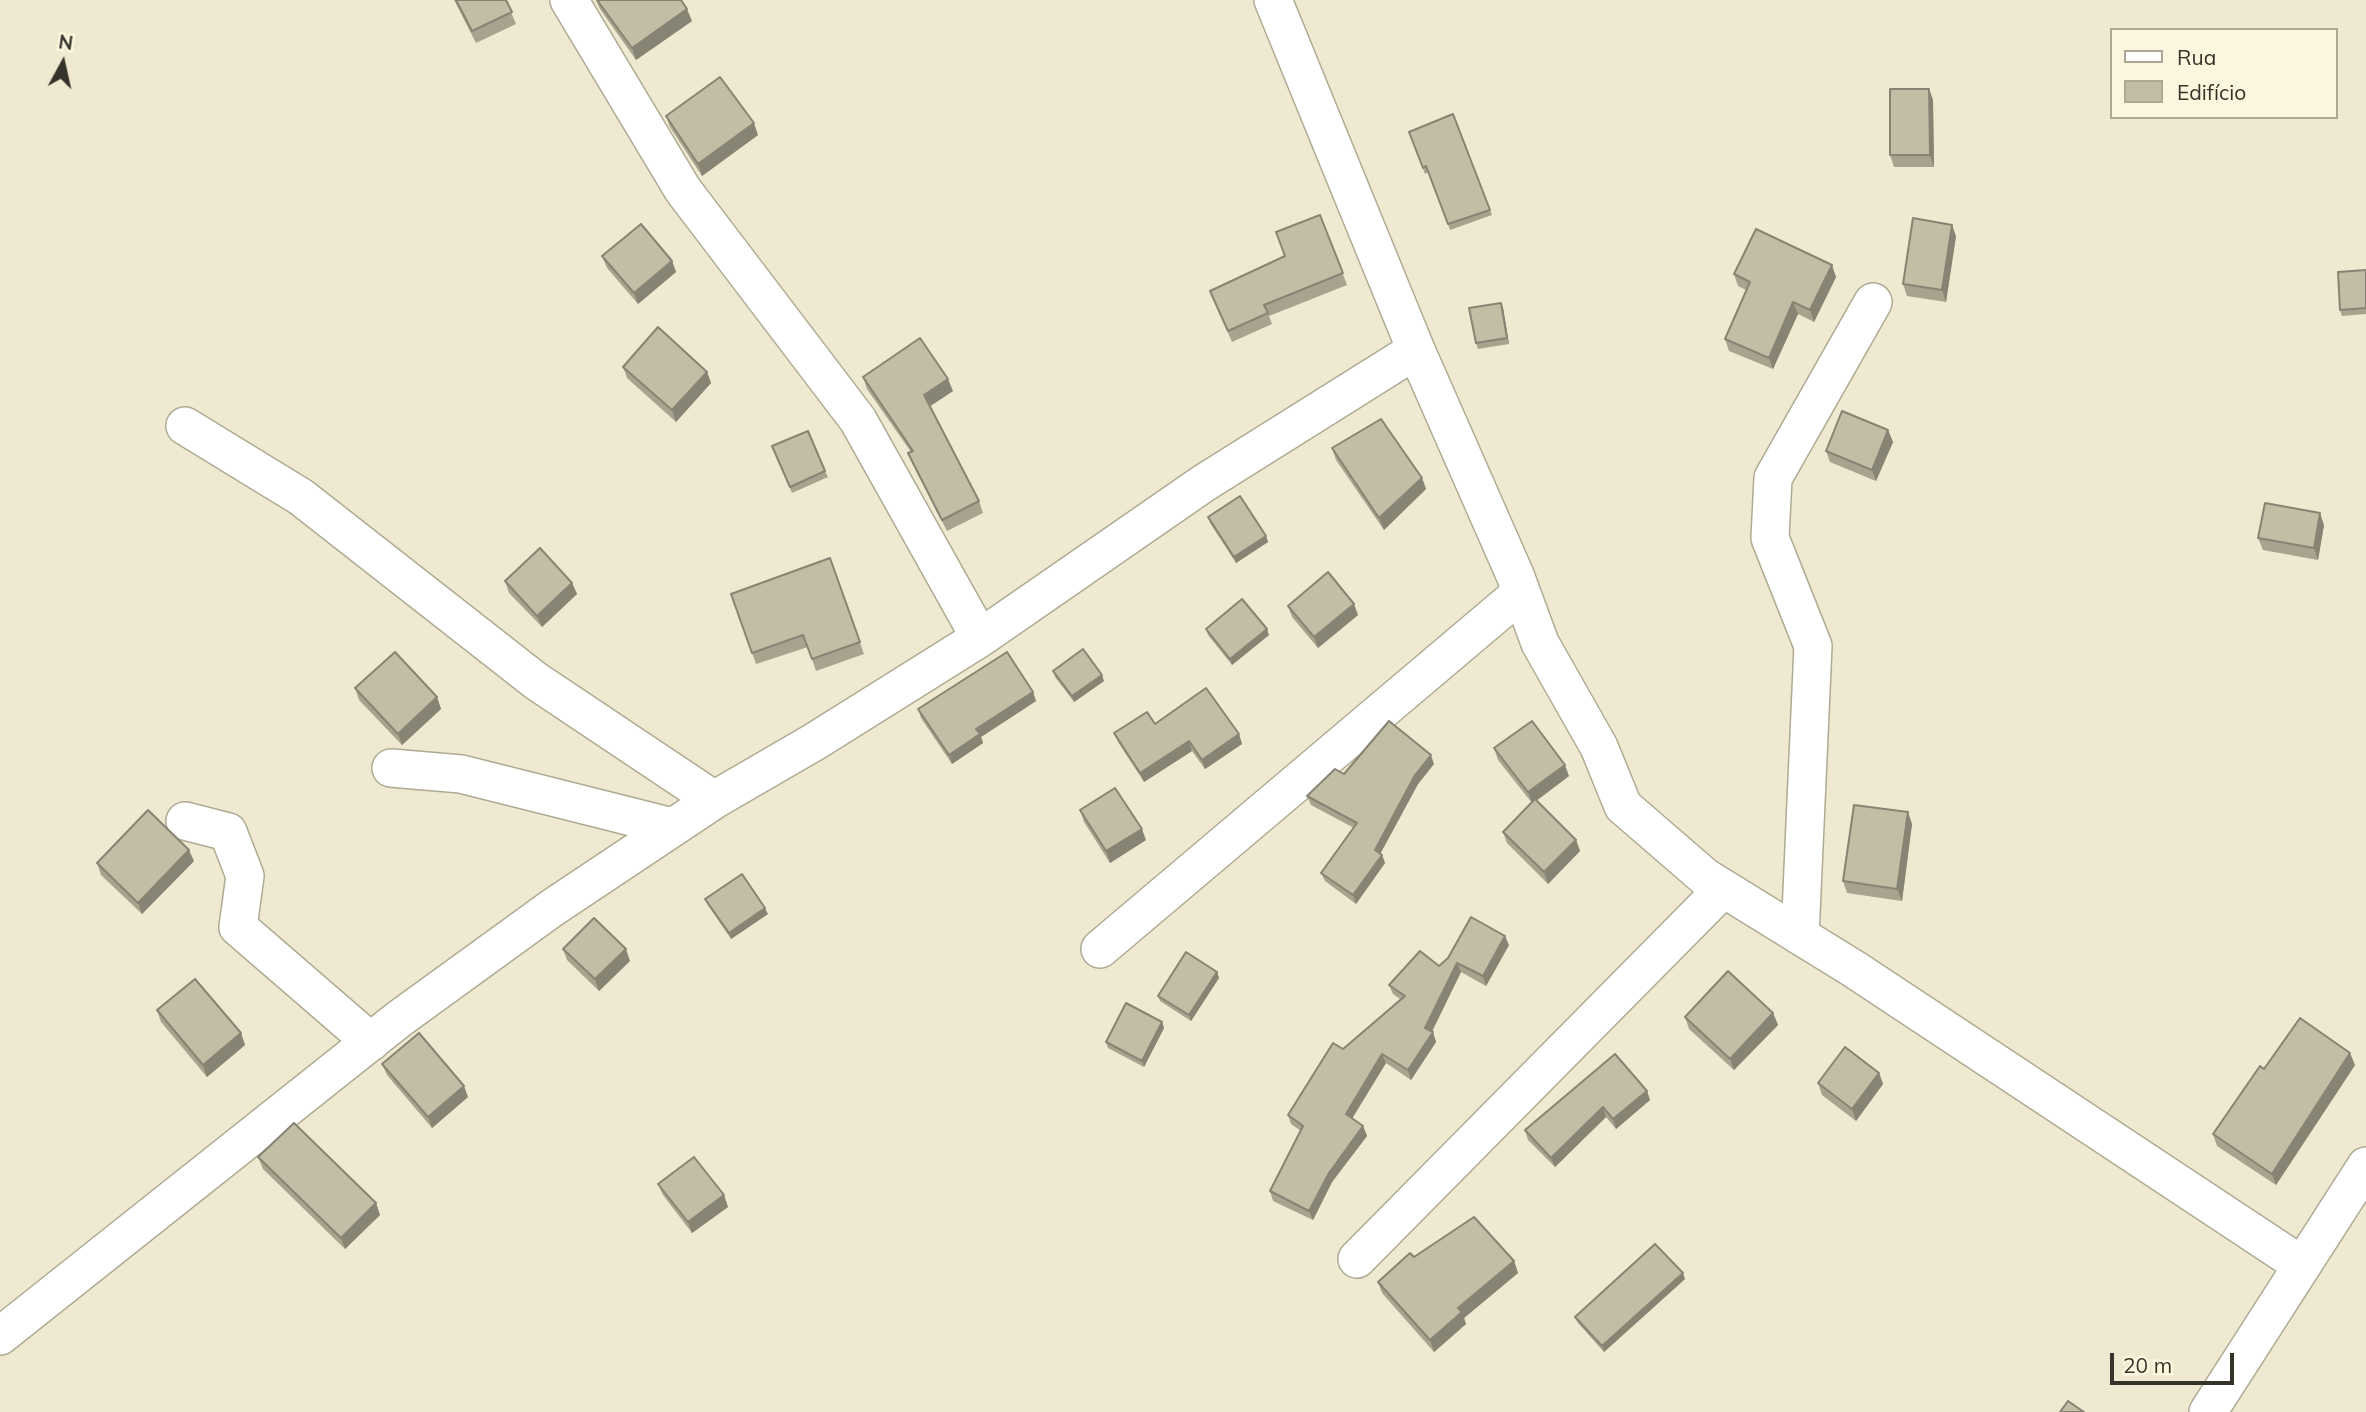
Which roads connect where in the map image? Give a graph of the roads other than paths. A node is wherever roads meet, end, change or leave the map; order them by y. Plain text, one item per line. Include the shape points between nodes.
1 (569, 0) edge
2 (1273, 0) edge
3 (1873, 302) dead end
4 (1416, 350) junction
5 (185, 426) dead end
6 (1521, 593) junction
7 (980, 638) junction
8 (390, 768) dead end
9 (714, 800) junction
10 (185, 821) dead end
11 (673, 827) junction
12 (1723, 889) junction
13 (1800, 936) junction
14 (1100, 949) dead end
15 (371, 1042) junction
16 (2366, 1166) edge
17 (1357, 1259) dead end
18 (2300, 1264) junction
19 (0, 1336) edge
20 (2208, 1412) edge

1 - 7 street via 683,190 858,420
2 - 4 street
3 - 13 street via 1773,478 1770,538 1813,646
4 - 6 street
4 - 7 street via 1204,483
5 - 9 street via 301,497 536,681
6 - 12 street via 1540,643 1599,747 1623,806
6 - 14 street
7 - 9 street
8 - 11 street via 461,774
9 - 11 street
10 - 15 street via 228,832 245,876 238,926
11 - 15 street via 552,908
12 - 13 street
12 - 17 street
13 - 18 street
15 - 19 street
16 - 18 street
18 - 20 street

